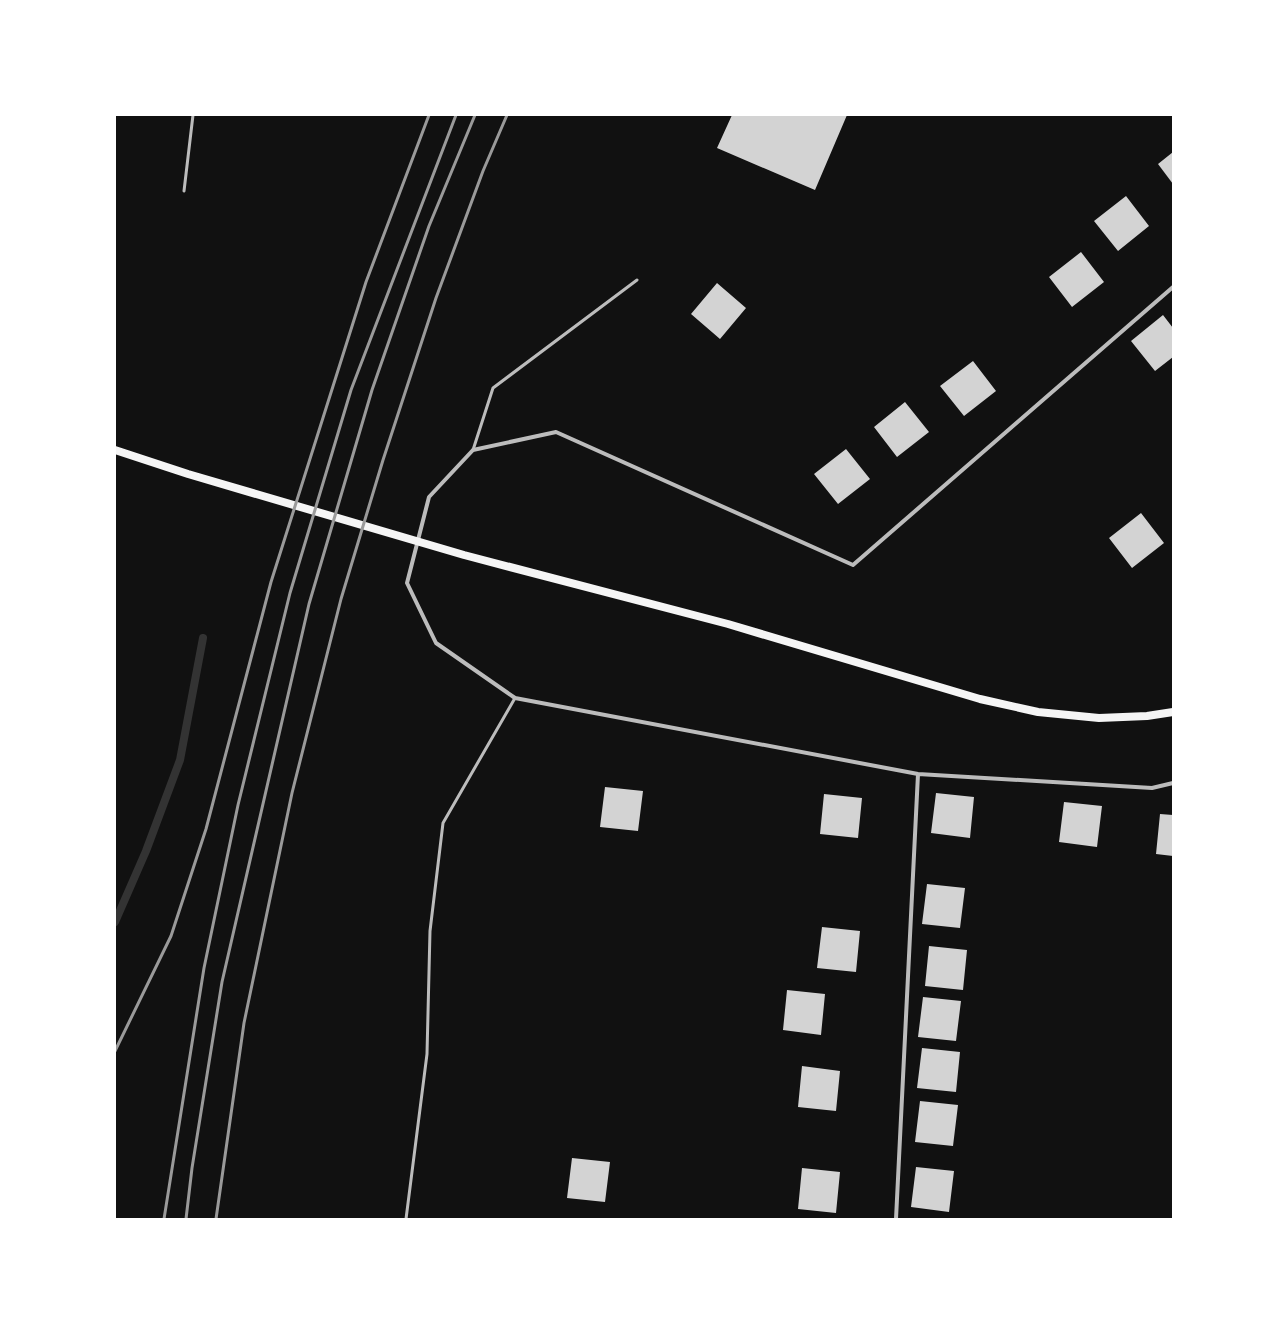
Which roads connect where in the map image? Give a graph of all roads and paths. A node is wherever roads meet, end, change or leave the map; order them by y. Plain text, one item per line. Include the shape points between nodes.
1 (193, 115) edge
2 (184, 191) dead end
3 (636, 280) dead end
4 (1173, 287) edge
5 (115, 450) edge
6 (472, 450) junction
7 (515, 698) junction
8 (1173, 712) edge
9 (918, 774) junction
10 (1173, 784) edge
11 (406, 1219) edge
12 (896, 1219) edge

1 - 2 lane
3 - 6 lane via 493,388
4 - 6 street via 853,565 556,432
5 - 8 main road via 464,555 728,624 980,699 1038,712 1099,718
6 - 7 street via 429,496 406,583 436,643
7 - 9 street
7 - 11 lane via 443,823 430,931 427,1054
9 - 10 street via 1152,788
9 - 12 street

